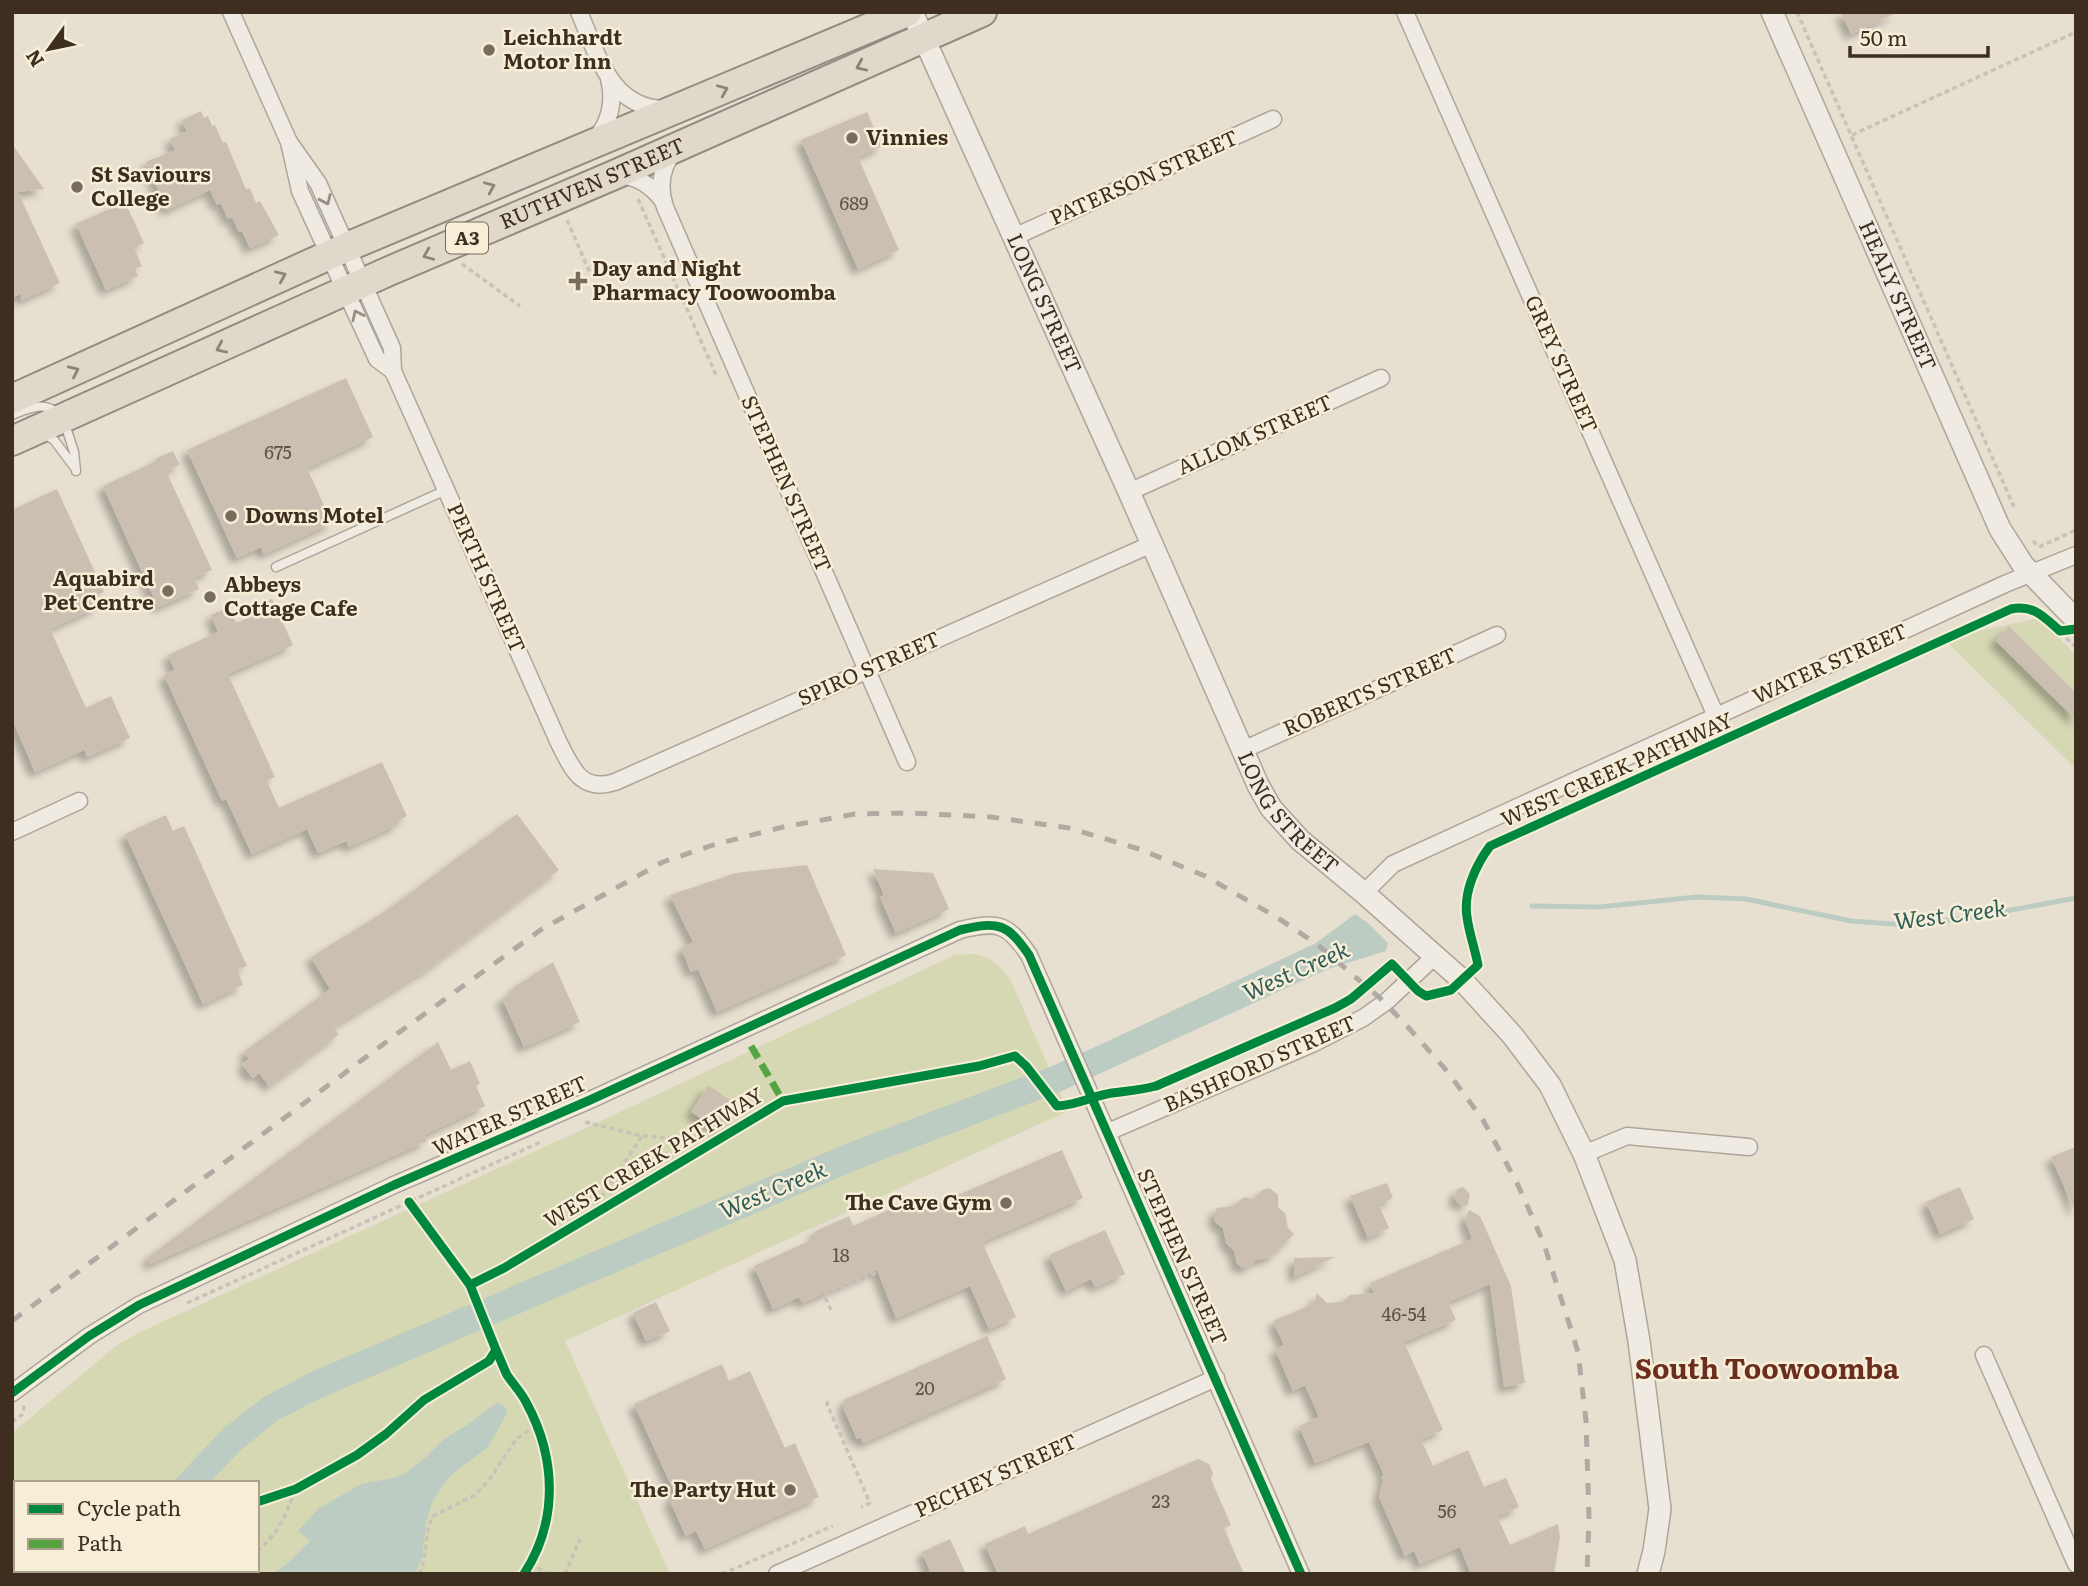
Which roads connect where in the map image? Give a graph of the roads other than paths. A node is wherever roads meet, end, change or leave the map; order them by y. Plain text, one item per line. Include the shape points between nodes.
1 (231, 12) edge
2 (579, 12) edge
3 (909, 12) edge
4 (982, 12) edge
5 (1405, 12) edge
6 (1772, 12) edge
7 (924, 38) junction
8 (608, 77) junction
9 (677, 109) junction
10 (1273, 119) dead end
11 (585, 147) junction
12 (678, 147) junction
13 (614, 175) junction
14 (666, 207) junction
15 (1014, 237) junction
16 (338, 251) junction
17 (354, 287) junction
18 (1381, 378) dead end
19 (12, 399) edge
20 (62, 419) junction
21 (19, 430) edge
22 (446, 490) junction
23 (1129, 492) junction
24 (1152, 544) junction
25 (2076, 555) edge
26 (276, 567) dead end
27 (2031, 574) junction
28 (2068, 625) edge
29 (1497, 635) dead end
30 (867, 670) junction
31 (1716, 716) junction
32 (1243, 750) junction
33 (907, 762) dead end
34 (584, 781) joint
35 (79, 801) dead end
36 (12, 832) edge
37 (1364, 893) junction
38 (1029, 956) joint
39 (1435, 956) junction
40 (1108, 1132) junction
41 (1749, 1147) dead end
42 (1584, 1154) junction
43 (1984, 1355) dead end
44 (1216, 1378) junction
45 (12, 1393) edge
46 (2076, 1564) edge
47 (782, 1573) edge
48 (1301, 1574) edge
49 (1648, 1574) edge

1 - 16 street, PERTH STREET via 289,142 300,191
2 - 8 street
3 - 7 street, LONG STREET
9 -> 3 highway, RUTHVEN STREET / A3
4 - 7 highway, RUTHVEN STREET / A3
5 - 31 street, GREY STREET
6 - 27 street, HEALY STREET via 2000,529
7 -> 12 highway, RUTHVEN STREET / A3
7 - 15 street, LONG STREET
8 - 9 street via 633,102 654,109
8 - 11 street via 610,112 601,132
9 - 11 highway, RUTHVEN STREET / A3
10 - 15 street, PATERSON STREET
16 -> 11 highway, RUTHVEN STREET / A3
12 - 13 highway, RUTHVEN STREET / A3
12 - 14 street, STEPHEN STREET via 662,175
13 - 14 street, STEPHEN STREET via 644,183
13 -> 17 highway, RUTHVEN STREET / A3
14 - 30 street, STEPHEN STREET
15 - 23 street, LONG STREET
16 - 17 street, PERTH STREET
19 -> 16 highway, RUTHVEN STREET / A3
17 -> 20 highway, RUTHVEN STREET / A3
17 - 22 street, PERTH STREET via 392,348 393,371
18 - 23 street, ALLOM STREET
20 - 21 highway, RUTHVEN STREET / A3
20 - 21 lane via 76,471 46,434
22 - 26 lane
22 - 34 street, PERTH STREET via 559,743
23 - 24 street, LONG STREET
24 - 30 street, SPIRO STREET
24 - 32 street, LONG STREET
25 - 27 street, WATER STREET
27 - 28 street, HEALY STREET
27 - 31 street, WATER STREET
29 - 32 street, ROBERTS STREET
30 - 33 street, STEPHEN STREET
30 - 34 street, SPIRO STREET via 615,782
31 - 37 street, WATER STREET via 1393,864
32 - 37 street, LONG STREET via 1271,808
35 - 36 street
37 - 39 street, LONG STREET
38 - 40 street, STEPHEN STREET
38 - 45 street, WATER STREET via 1018,939 1001,926 960,930 139,1305
39 - 40 street, BASHFORD STREET via 1363,1018
39 - 42 street, LONG STREET via 1505,1027 1543,1075
40 - 44 street, STEPHEN STREET
41 - 42 street via 1627,1136
42 - 49 street, LONG STREET via 1625,1260 1639,1341 1660,1509
43 - 46 street
44 - 47 street, PECHEY STREET
44 - 48 street, STEPHEN STREET

